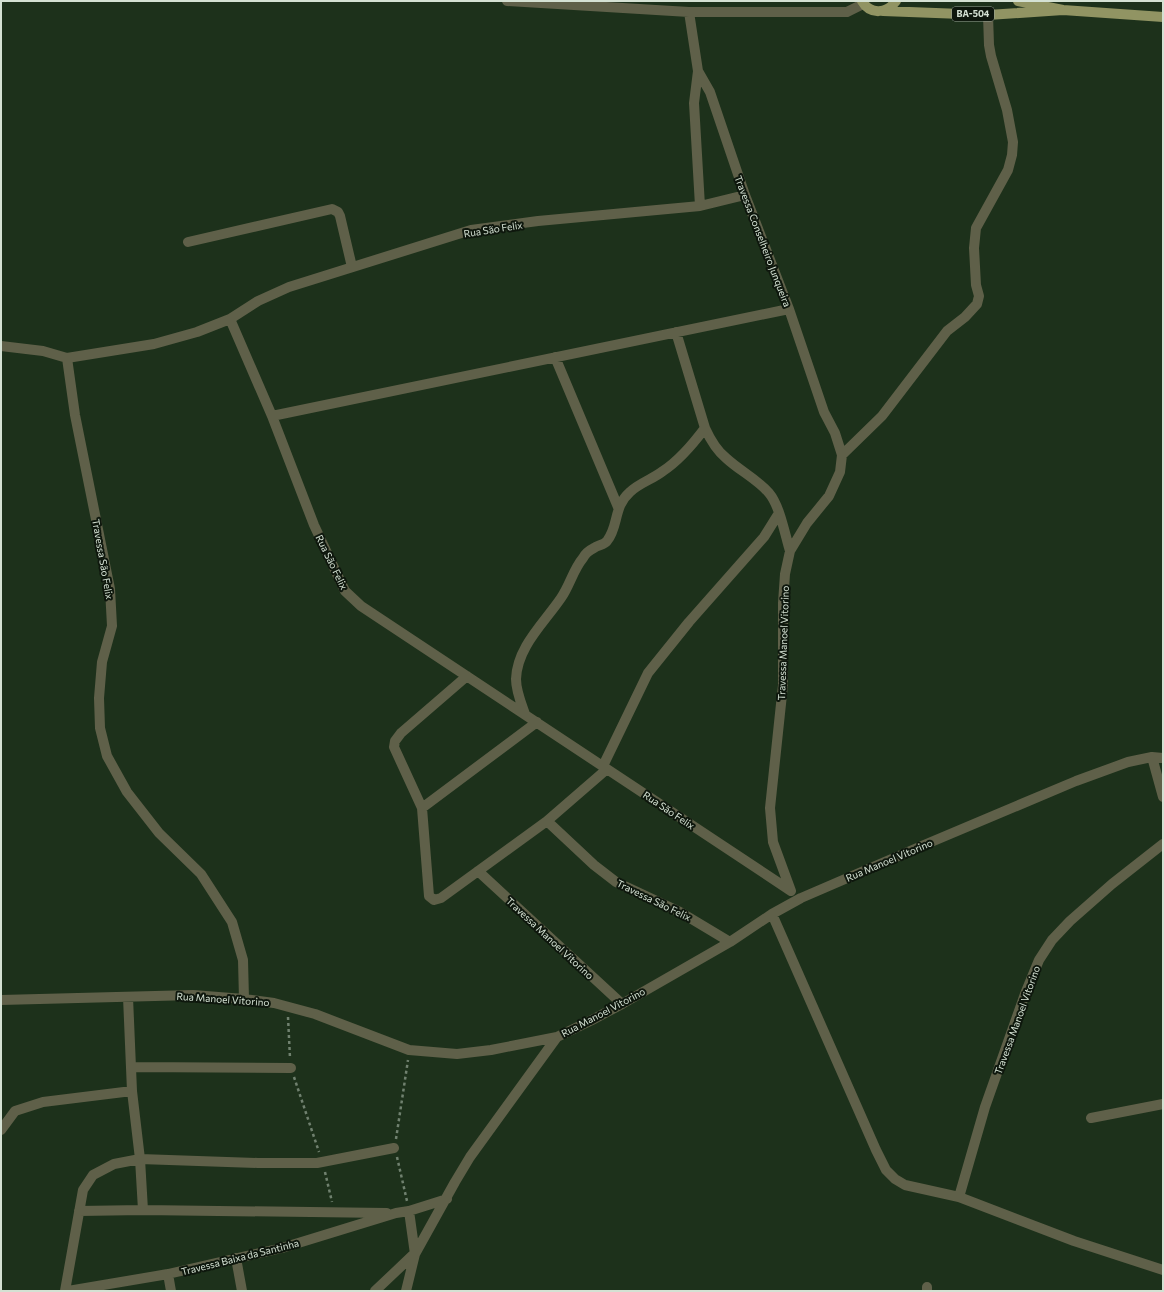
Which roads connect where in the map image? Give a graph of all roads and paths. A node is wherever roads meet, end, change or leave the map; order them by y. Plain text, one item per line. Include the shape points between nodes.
1 (507, 1) edge
2 (896, 1) edge
3 (1018, 1) edge
4 (862, 2) edge
5 (1063, 10) junction
6 (883, 11) junction
7 (689, 12) junction
8 (988, 15) junction
9 (1163, 17) edge
10 (698, 71) junction
11 (745, 195) junction
12 (700, 206) junction
13 (188, 242) dead end
14 (352, 267) junction
15 (789, 309) junction
16 (230, 319) junction
17 (676, 332) junction
18 (1, 346) edge
19 (555, 357) junction
20 (67, 358) junction
21 (824, 412) joint
22 (272, 416) junction
23 (705, 428) junction
24 (842, 455) junction
25 (618, 507) junction
26 (779, 513) junction
27 (790, 552) junction
28 (467, 676) junction
29 (525, 714) junction
30 (537, 722) junction
31 (1152, 757) junction
32 (1163, 758) edge
33 (605, 768) junction
34 (1163, 797) edge
35 (422, 808) junction
36 (547, 821) junction
37 (1163, 844) edge
38 (478, 871) junction
39 (791, 891) junction
40 (801, 898) junction
41 (772, 914) junction
42 (730, 942) junction
43 (128, 997) junction
44 (244, 999) junction
45 (1, 1000) edge
46 (622, 1004) junction
47 (287, 1006) junction
48 (557, 1037) junction
49 (410, 1050) junction
50 (132, 1067) junction
51 (291, 1068) junction
52 (132, 1091) junction
53 (1163, 1104) edge
54 (1091, 1118) dead end
55 (1, 1130) edge
56 (394, 1148) junction
57 (140, 1160) junction
58 (322, 1162) junction
59 (959, 1197) junction
60 (447, 1199) junction
61 (144, 1210) junction
62 (78, 1211) junction
63 (409, 1211) junction
64 (334, 1212) junction
65 (396, 1213) junction
66 (415, 1254) junction
67 (236, 1258) junction
68 (1163, 1270) edge
69 (168, 1274) junction
70 (65, 1291) edge
71 (68, 1291) edge
72 (171, 1291) edge
73 (242, 1291) edge
74 (375, 1291) edge
75 (406, 1291) edge

1 - 7 street
2 - 6 main road via 889,9
3 - 5 main road, BA-504
4 - 6 main road, BA-504 via 872,10
4 - 7 street via 847,12
5 - 8 main road, BA-504
5 - 9 main road, BA-504
6 - 8 main road, BA-504
7 - 10 street, Travessa Conselheiro Junqueira
8 - 24 street via 990,50 1013,142 1008,170 975,232 974,267 979,296 977,304 947,331 882,416
10 - 11 street, Travessa Conselheiro Junqueira via 710,92
10 - 12 street, Travessa Conselheiro Junqueira via 694,103
11 - 12 street, Rua São Felix
11 - 15 street, Travessa Conselheiro Junqueira
12 - 14 street, Rua São Felix via 471,230
13 - 14 street via 332,209 340,216
14 - 16 street, Rua São Felix via 289,287 258,301
15 - 17 street
15 - 21 street, Travessa Conselheiro Junqueira
16 - 20 street, Rua São Felix via 197,332 154,344
16 - 22 street, Rua São Felix
17 - 19 street
17 - 23 street
18 - 20 street via 42,351
19 - 22 street
19 - 25 street
20 - 44 street, Travessa São Felix via 75,416 110,589 112,626 102,662 99,698 100,728 107,756 127,792 158,833 201,874 232,922 243,960
21 - 24 street, Travessa Manoel Vitorino via 835,433
22 - 28 street, Rua São Felix via 314,524 345,591 361,606
23 - 25 street via 674,464 631,491
23 - 26 street via 711,441 725,458 770,494
24 - 27 street, Travessa Manoel Vitorino via 840,472 829,496 807,523
25 - 29 street via 610,536 606,542 593,548 583,557 562,597 526,646 519,661 516,680
26 - 27 street
26 - 33 street via 764,537 648,673
27 - 39 street, Travessa Manoel Vitorino via 783,603 783,685 770,808 773,842
28 - 29 street, Rua São Felix
28 - 35 street via 395,741 394,747
29 - 30 street, Rua São Felix
30 - 33 street, Rua São Felix
30 - 35 street
31 - 32 street, Rua Manoel Vitorino
31 - 34 street
31 - 40 street, Rua Manoel Vitorino via 1128,762 1076,781
33 - 36 street
33 - 39 street, Rua São Felix
35 - 38 street via 429,896 434,900 442,898
36 - 38 street
36 - 42 street, Travessa São Felix via 616,882 680,912
37 - 59 street, Travessa Manoel Vitorino via 1070,921 1052,940 1039,960 985,1107
38 - 46 street, Travessa Manoel Vitorino
39 - 40 street, Rua São Felix
40 - 41 street, Rua Manoel Vitorino
41 - 42 street, Rua Manoel Vitorino
41 - 59 street via 886,1170 905,1185
42 - 46 street, Rua Manoel Vitorino
43 - 44 street, Rua Manoel Vitorino via 193,995
43 - 45 street, Rua Manoel Vitorino
43 - 50 street
44 - 47 street, Rua Manoel Vitorino
46 - 48 street, Rua Manoel Vitorino
47 - 49 street, Rua Manoel Vitorino
47 - 51 path
48 - 49 street, Rua Manoel Vitorino via 457,1054
48 - 60 street via 470,1157
49 - 56 path
50 - 51 street
50 - 52 street
51 - 58 path
52 - 55 street via 43,1102 15,1111
52 - 57 street
53 - 54 street
56 - 58 street
56 - 63 path
57 - 58 street
57 - 61 street
57 - 62 street via 114,1164 93,1175 83,1190
58 - 64 path
59 - 68 street via 1074,1241
60 - 63 street, Travessa Baixa da Santinha
60 - 66 street
61 - 62 street
61 - 64 street
62 - 70 street
63 - 65 street, Travessa Baixa da Santinha
63 - 66 street
64 - 65 street
65 - 67 street, Travessa Baixa da Santinha via 282,1248
66 - 74 street
66 - 75 street
67 - 69 street, Travessa Baixa da Santinha
67 - 73 street
69 - 71 street, Travessa Baixa da Santinha
69 - 72 street

